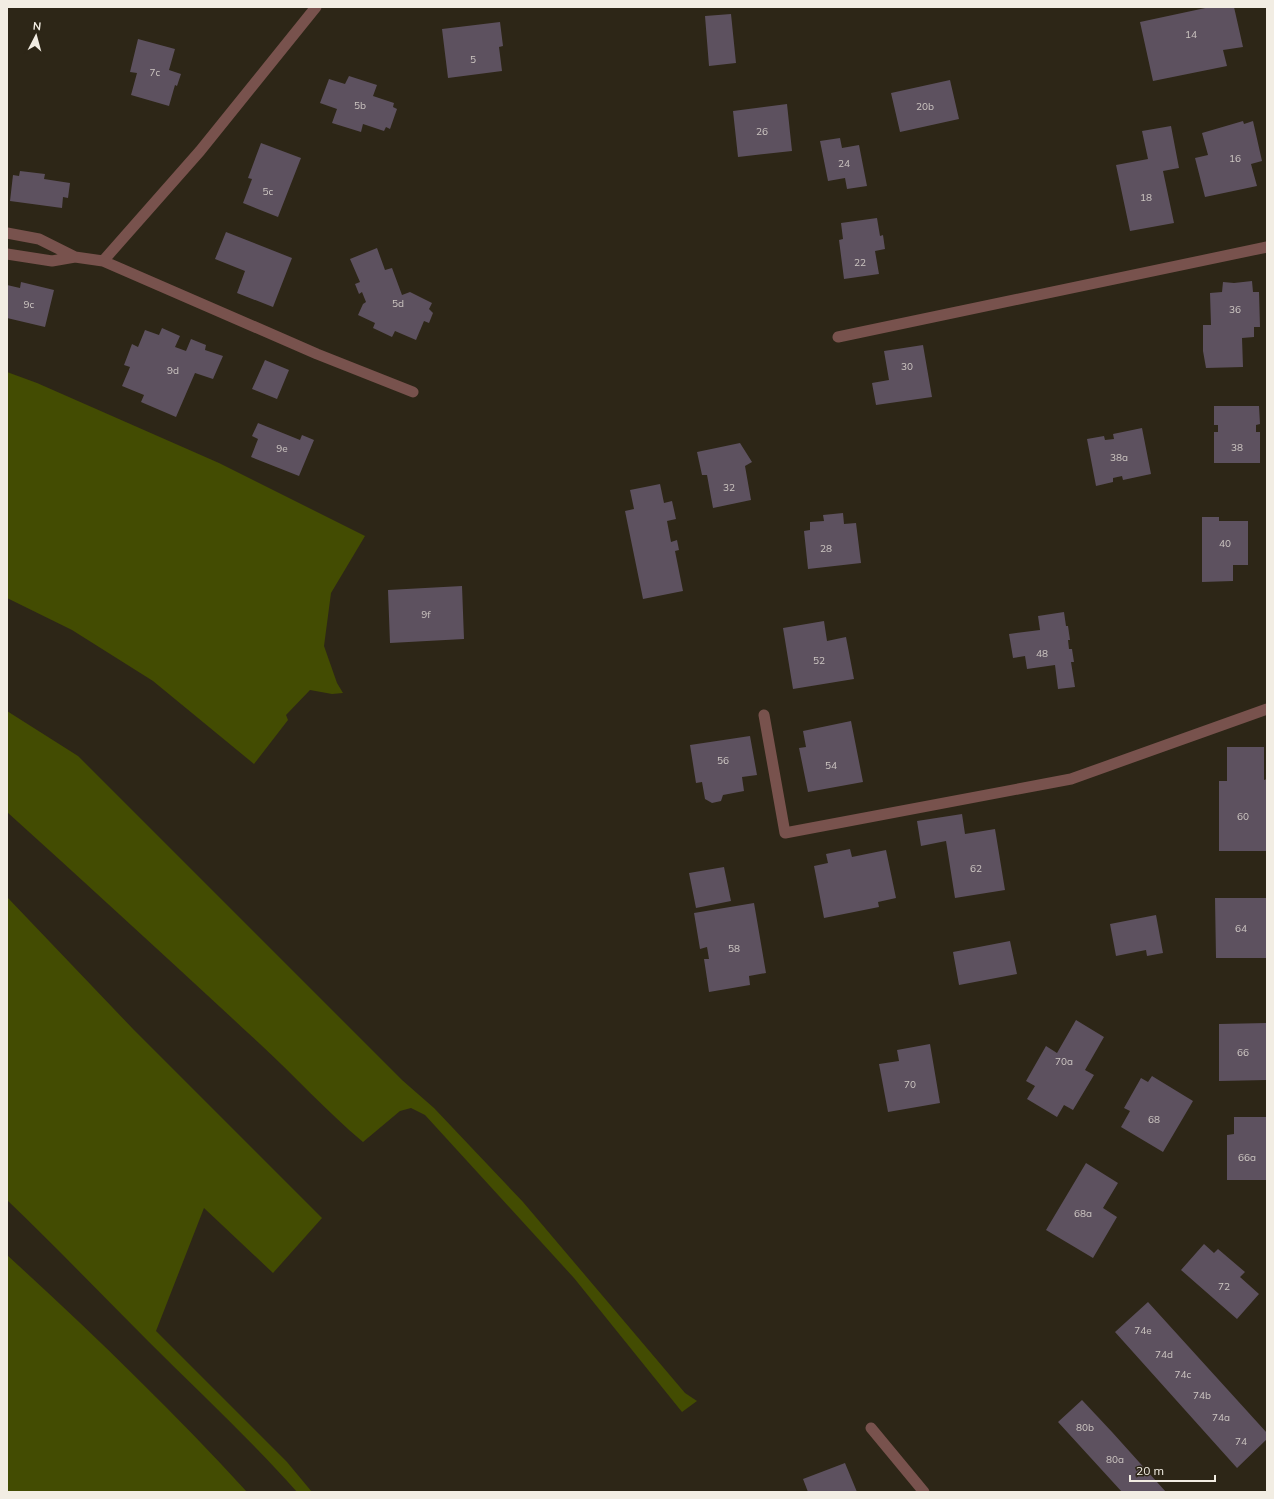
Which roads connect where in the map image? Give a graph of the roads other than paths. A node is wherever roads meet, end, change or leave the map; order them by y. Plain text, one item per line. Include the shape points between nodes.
1 (316, 7) edge
2 (7, 233) edge
3 (1267, 247) edge
4 (7, 254) edge
5 (75, 257) junction
6 (103, 261) junction
7 (838, 337) dead end
8 (413, 392) dead end
9 (1267, 709) edge
10 (764, 715) dead end
11 (871, 1428) dead end
12 (924, 1492) edge

1 - 6 lane via 200,151
2 - 5 lane via 39,239
3 - 7 lane
4 - 5 lane via 52,261
5 - 6 lane
6 - 8 lane via 317,354
9 - 10 lane via 1071,779 785,833
11 - 12 lane

